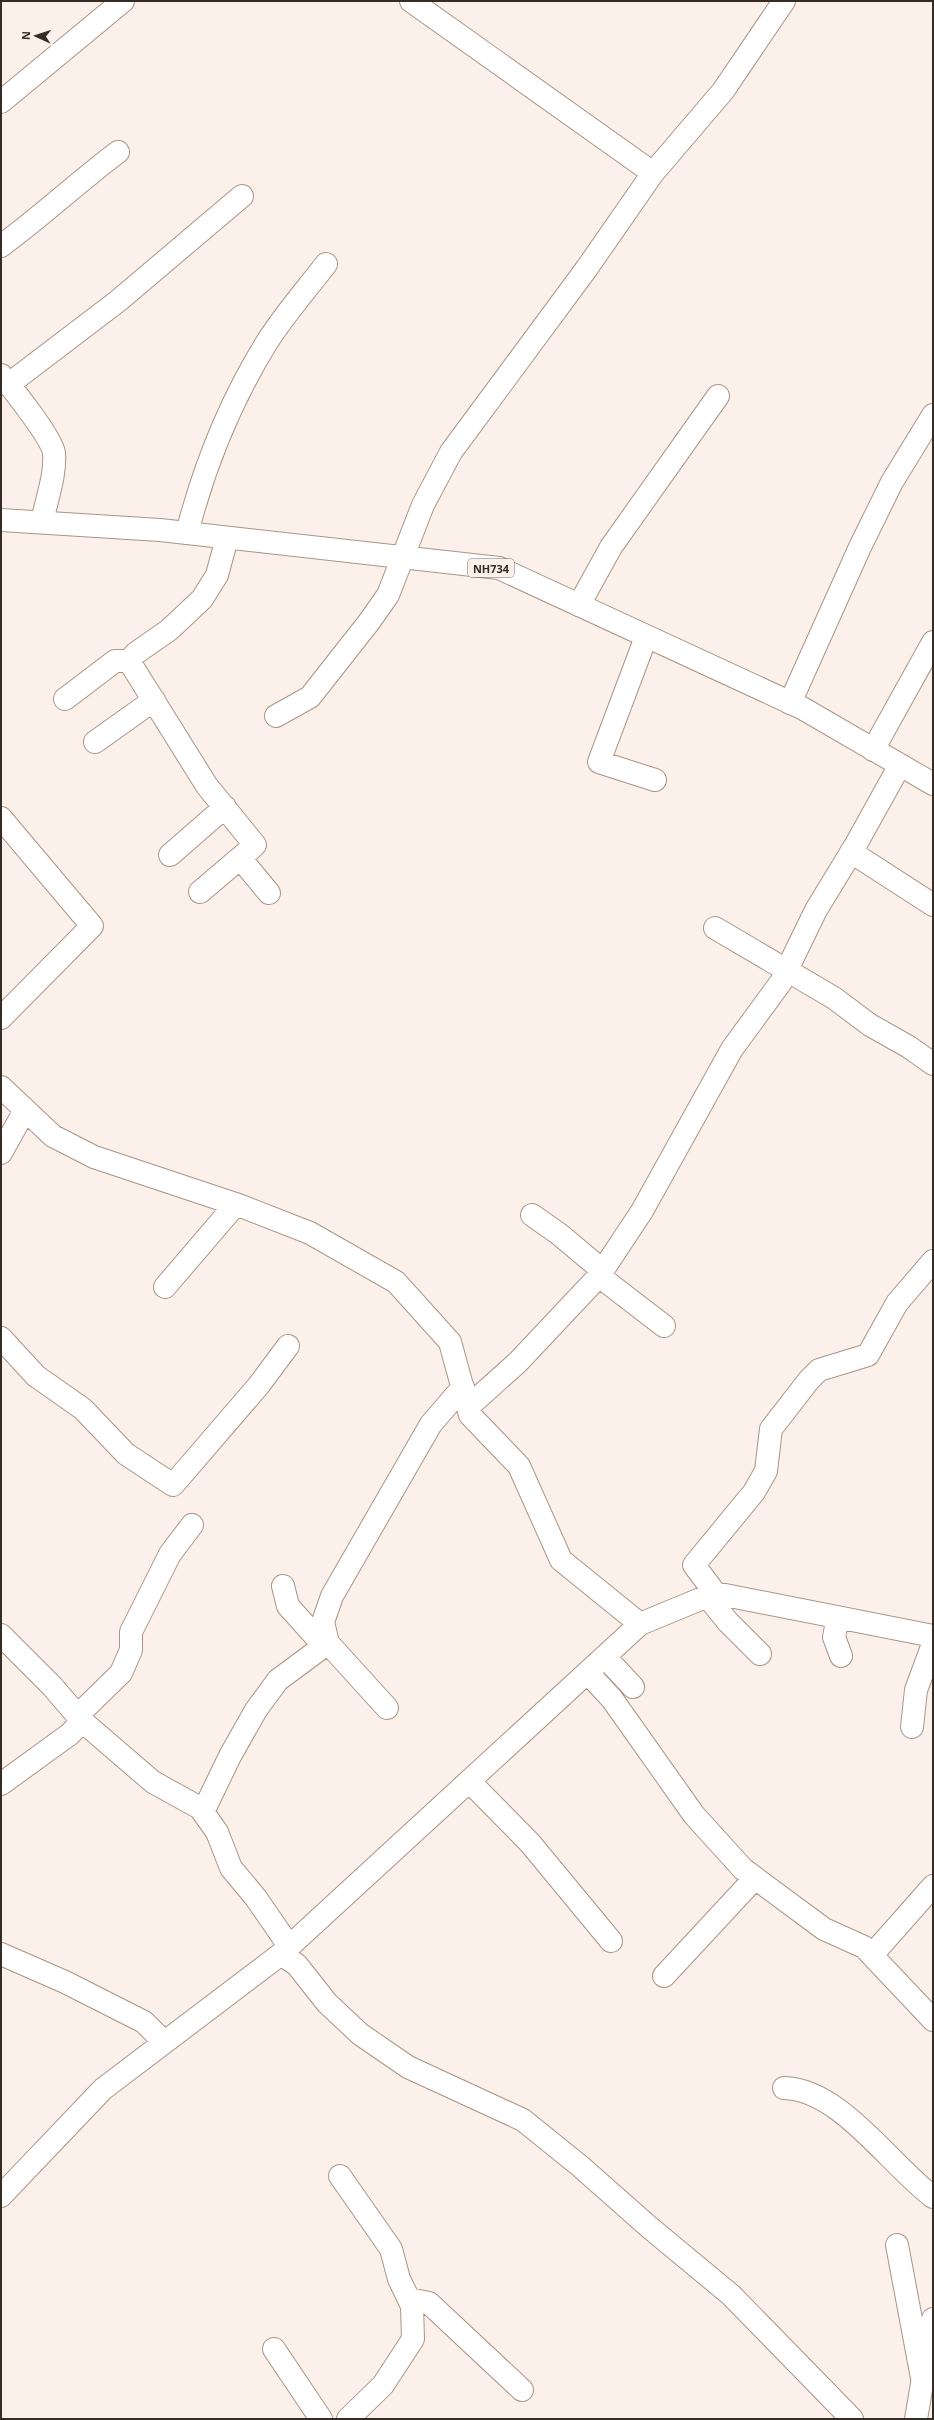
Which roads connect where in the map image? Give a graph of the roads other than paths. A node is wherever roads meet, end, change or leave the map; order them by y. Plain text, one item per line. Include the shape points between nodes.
1 (123, 1) edge
2 (411, 1) edge
3 (784, 1) edge
4 (1, 102) edge
5 (118, 152) dead end
6 (653, 173) junction
7 (242, 196) dead end
8 (1, 246) edge
9 (326, 264) dead end
10 (5, 380) edge
11 (718, 396) dead end
12 (933, 415) edge
13 (1, 520) edge
14 (42, 522) junction
15 (187, 533) junction
16 (227, 538) junction
17 (402, 557) junction
18 (579, 605) junction
19 (646, 637) junction
20 (933, 642) edge
21 (129, 661) junction
22 (65, 699) dead end
23 (154, 700) junction
24 (790, 703) junction
25 (276, 716) dead end
26 (95, 742) dead end
27 (873, 750) junction
28 (900, 765) junction
29 (655, 780) dead end
30 (933, 784) edge
31 (225, 807) junction
32 (1, 818) edge
33 (851, 852) junction
34 (170, 855) dead end
35 (240, 858) junction
36 (200, 892) dead end
37 (269, 893) dead end
38 (933, 905) edge
39 (715, 928) dead end
40 (787, 970) junction
41 (1, 1018) edge
42 (933, 1064) edge
43 (1, 1087) edge
44 (25, 1110) junction
45 (1, 1153) edge
46 (236, 1204) junction
47 (532, 1215) dead end
48 (933, 1261) edge
49 (601, 1273) junction
50 (166, 1287) dead end
51 (664, 1326) dead end
52 (1, 1338) edge
53 (288, 1346) dead end
54 (465, 1397) junction
55 (192, 1525) dead end
56 (283, 1586) dead end
57 (711, 1594) junction
58 (838, 1617) junction
59 (640, 1624) junction
60 (1, 1635) edge
61 (933, 1636) edge
62 (326, 1644) junction
63 (933, 1644) edge
64 (760, 1654) dead end
65 (841, 1656) dead end
66 (605, 1657) junction
67 (588, 1672) junction
68 (633, 1687) dead end
69 (387, 1708) dead end
70 (80, 1718) junction
71 (912, 1726) dead end
72 (469, 1781) junction
73 (1, 1784) edge
74 (203, 1812) junction
75 (755, 1878) junction
76 (933, 1886) edge
77 (611, 1941) dead end
78 (285, 1950) junction
79 (1, 1954) edge
80 (872, 1954) junction
81 (664, 1976) dead end
82 (933, 2020) edge
83 (164, 2042) junction
84 (784, 2088) dead end
85 (340, 2176) dead end
86 (1, 2196) edge
87 (933, 2197) edge
88 (897, 2245) dead end
89 (409, 2299) junction
90 (933, 2319) edge
91 (274, 2349) dead end
92 (922, 2378) junction
93 (522, 2390) dead end
94 (321, 2419) edge
95 (348, 2419) edge
96 (852, 2419) edge
97 (916, 2419) edge

1 - 4 main road
2 - 6 main road
3 - 6 main road via 723,91
5 - 8 main road
6 - 17 main road via 587,268 451,452 423,505
7 - 10 main road via 118,301
9 - 15 main road via 268,341 251,369 198,490
10 - 14 main road via 30,411 54,452
11 - 18 main road via 611,547
12 - 24 main road via 892,482
13 - 14 main road, NH734
14 - 15 main road, NH734
15 - 16 main road, NH734
16 - 17 main road, NH734
16 - 21 main road via 217,575 202,599
17 - 18 main road, NH734 via 499,568
17 - 25 main road via 388,594 310,697
18 - 19 main road, NH734
19 - 24 main road, NH734
19 - 29 main road via 599,762
20 - 27 main road
21 - 22 main road via 115,661
21 - 23 main road
23 - 26 main road
23 - 31 main road via 207,786
24 - 27 main road, NH734
27 - 28 main road, NH734
28 - 30 main road, NH734
28 - 33 main road
31 - 34 main road
31 - 35 main road via 255,845
32 - 41 main road via 92,926
33 - 38 main road
33 - 40 main road via 816,910
35 - 36 main road
35 - 37 main road
39 - 40 main road
40 - 42 main road
40 - 49 main road via 732,1049 642,1211
43 - 44 main road
44 - 45 main road
44 - 46 main road via 53,1136 94,1156
46 - 50 main road
46 - 54 main road via 310,1233 396,1282 450,1342
47 - 49 main road via 559,1234
48 - 57 main road via 897,1303 868,1355 819,1370 770,1429 766,1471 754,1492 694,1564
49 - 51 main road
49 - 54 main road via 518,1362
52 - 53 main road via 36,1376 83,1409 126,1454 173,1486 254,1391
54 - 59 main road via 470,1415 519,1466 561,1560
54 - 62 main road via 431,1424 332,1596 323,1622
55 - 70 main road via 170,1554 131,1632 131,1650 121,1673
56 - 62 main road via 288,1606
57 - 58 main road
57 - 59 main road
57 - 64 main road via 728,1622
58 - 61 main road
58 - 65 main road via 834,1637
59 - 66 main road
60 - 70 main road
62 - 69 main road
62 - 74 main road via 278,1680 269,1692 230,1756
63 - 71 main road via 916,1690
66 - 67 main road
66 - 68 main road
67 - 72 main road
67 - 75 main road via 612,1699 694,1815 743,1869
70 - 73 main road via 70,1734
70 - 74 main road via 153,1782
72 - 77 main road via 530,1844
72 - 78 main road
74 - 78 main road via 217,1832 231,1868 256,1898
75 - 80 main road via 824,1929 864,1947
75 - 81 main road
76 - 80 main road
78 - 83 main road
78 - 96 main road via 327,2003 360,2034 408,2067 523,2120 580,2166 731,2295
79 - 83 main road via 65,1982 144,2022
80 - 82 main road
83 - 86 main road via 103,2089
84 - 87 main road via 799,2088 830,2103
85 - 89 main road via 391,2249 399,2279
88 - 92 main road
89 - 93 main road via 429,2303
89 - 95 main road via 412,2306 413,2339 383,2385
90 - 92 main road
91 - 94 main road
92 - 97 main road

